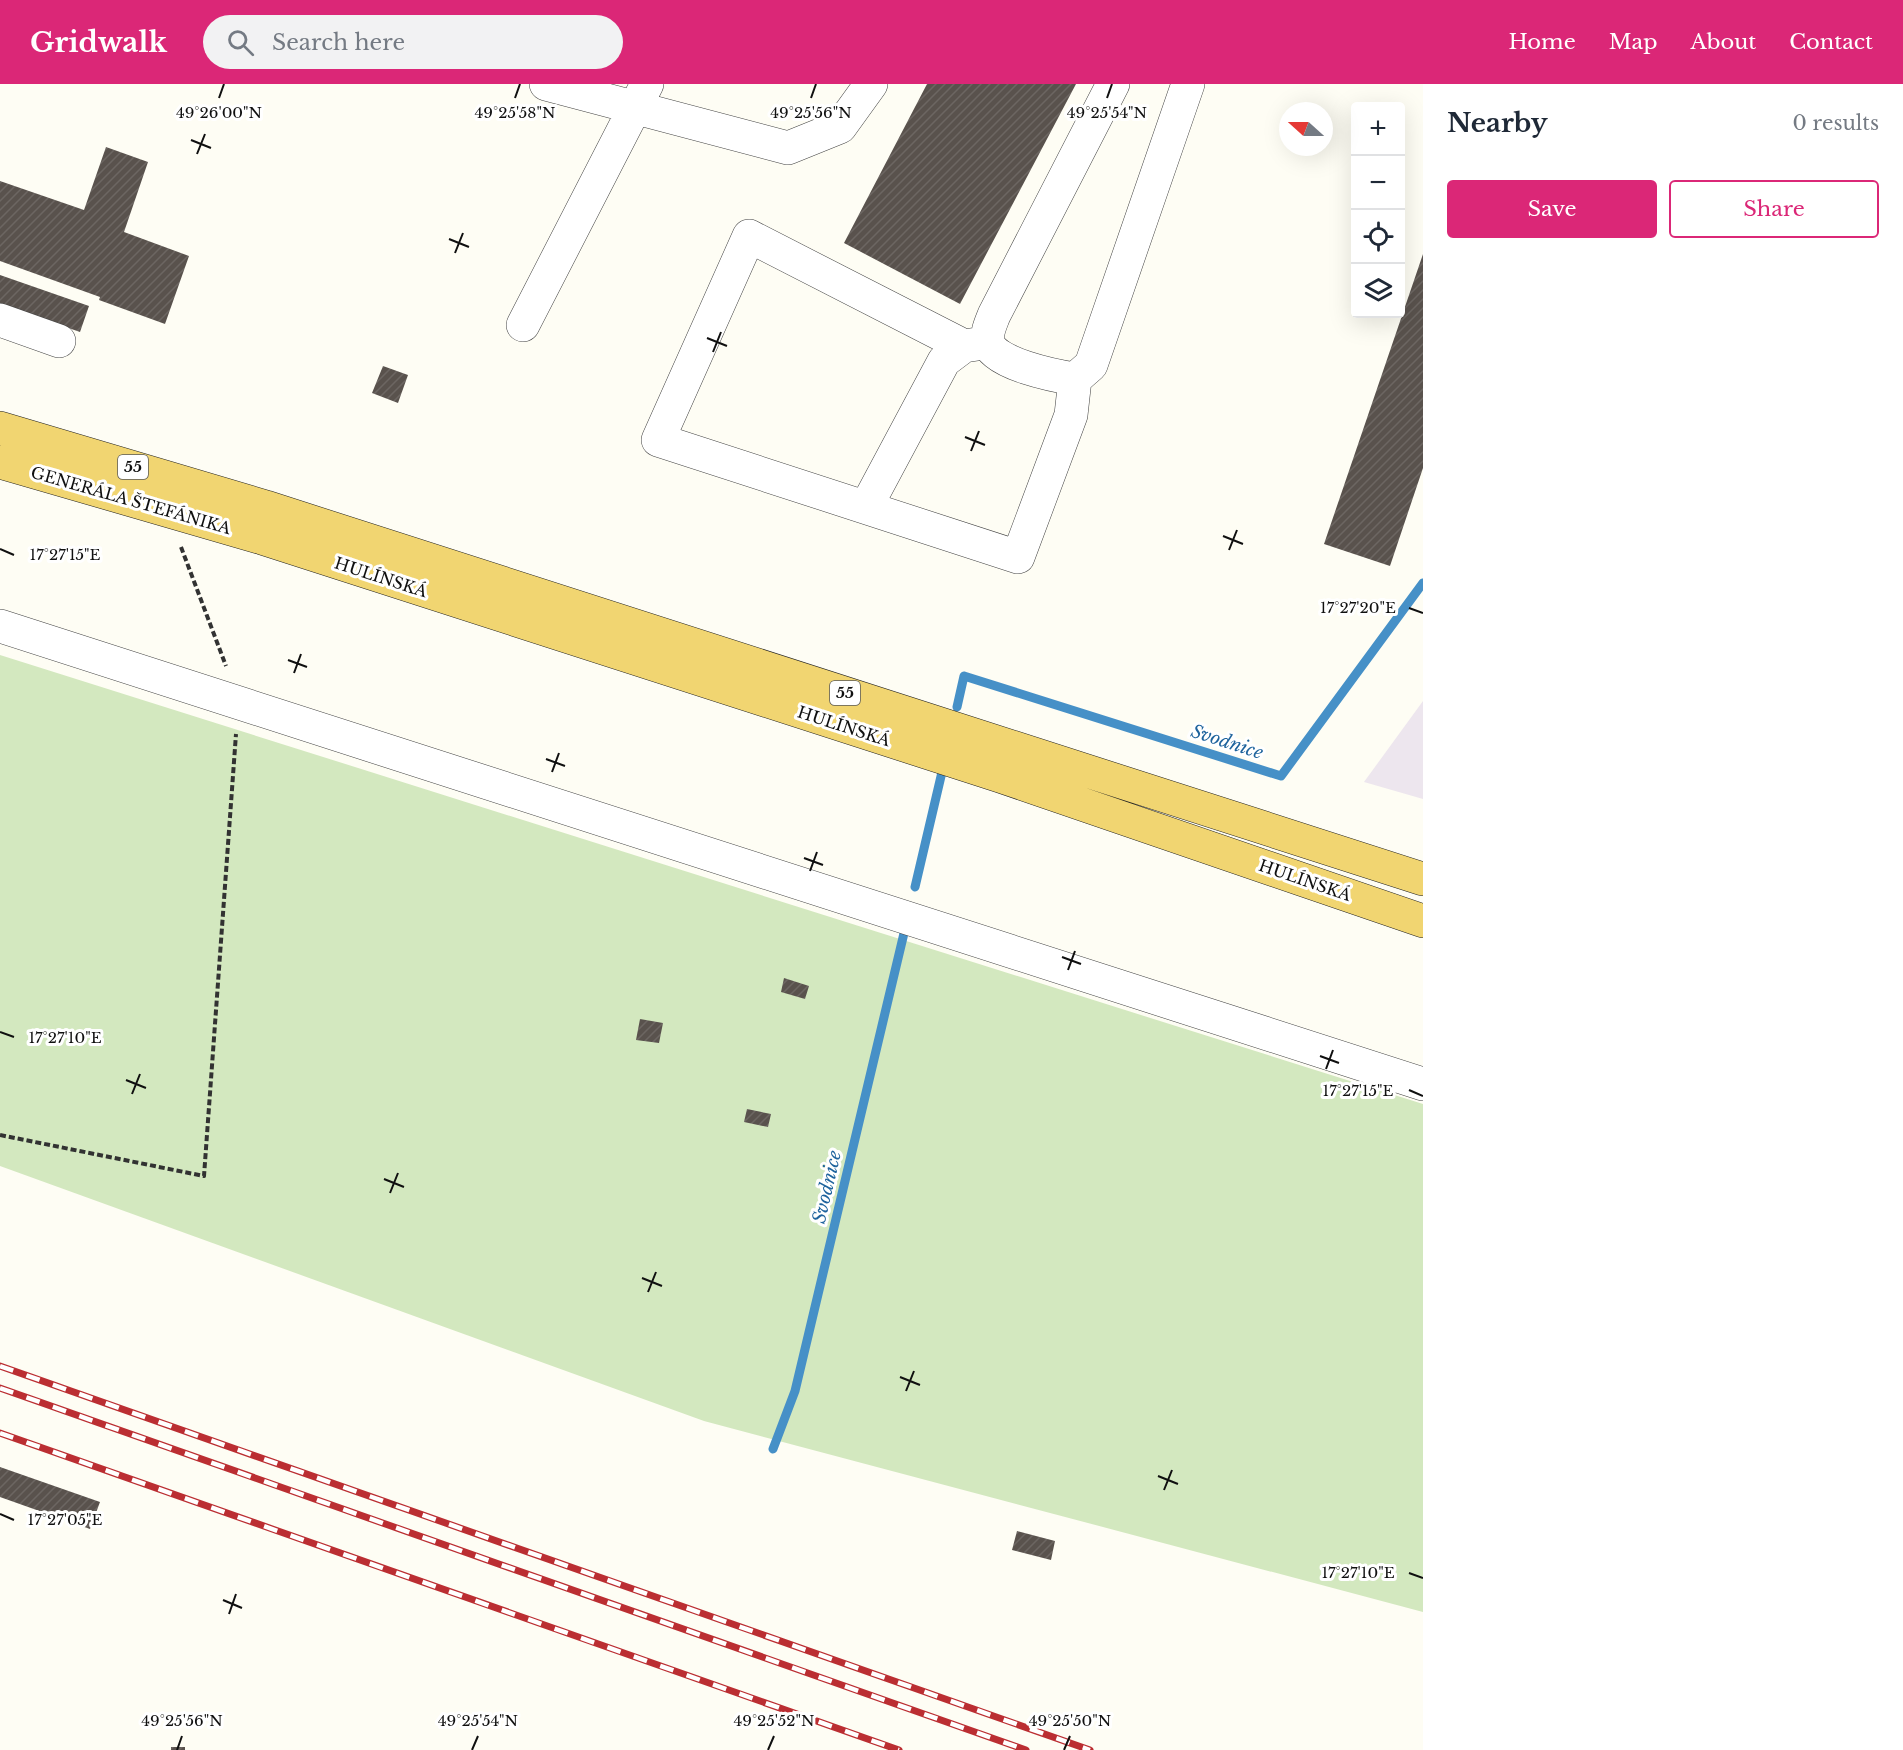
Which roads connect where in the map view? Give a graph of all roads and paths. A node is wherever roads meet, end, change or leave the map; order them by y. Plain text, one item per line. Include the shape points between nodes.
1 (546, 84) edge
2 (871, 84) edge
3 (1113, 84) edge
4 (1188, 84) edge
5 (640, 96) edge
6 (0, 320) edge
7 (523, 325) dead end
8 (59, 341) dead end
9 (976, 344) junction
10 (1075, 379) junction
11 (0, 428) edge
12 (0, 462) edge
13 (266, 507) joint
14 (866, 507) junction
15 (262, 538) joint
16 (179, 541) dead end
17 (0, 626) edge
18 (239, 701) junction
19 (1423, 879) edge
20 (1423, 921) edge
21 (1423, 1084) edge
22 (0, 1135) edge

1 - 5 lane
2 - 5 lane via 840,127 788,148
3 - 9 lane via 988,331
4 - 10 lane via 1091,365
5 - 7 lane
6 - 8 lane
9 - 10 lane via 1044,374
9 - 14 lane via 944,361
9 - 14 lane via 749,236 658,440
10 - 14 lane via 1071,415 1018,557
11 - 13 main road, GENERÁLA ŠTEFÁNIKA / 55
12 - 15 main road, GENERÁLA ŠTEFÁNIKA / 55
13 - 19 main road, HULÍNSKÁ / 55
15 - 20 main road, HULÍNSKÁ / 55 via 1000,776
16 - 18 path
17 - 18 lane
18 - 21 lane
18 - 22 path via 204,1176

